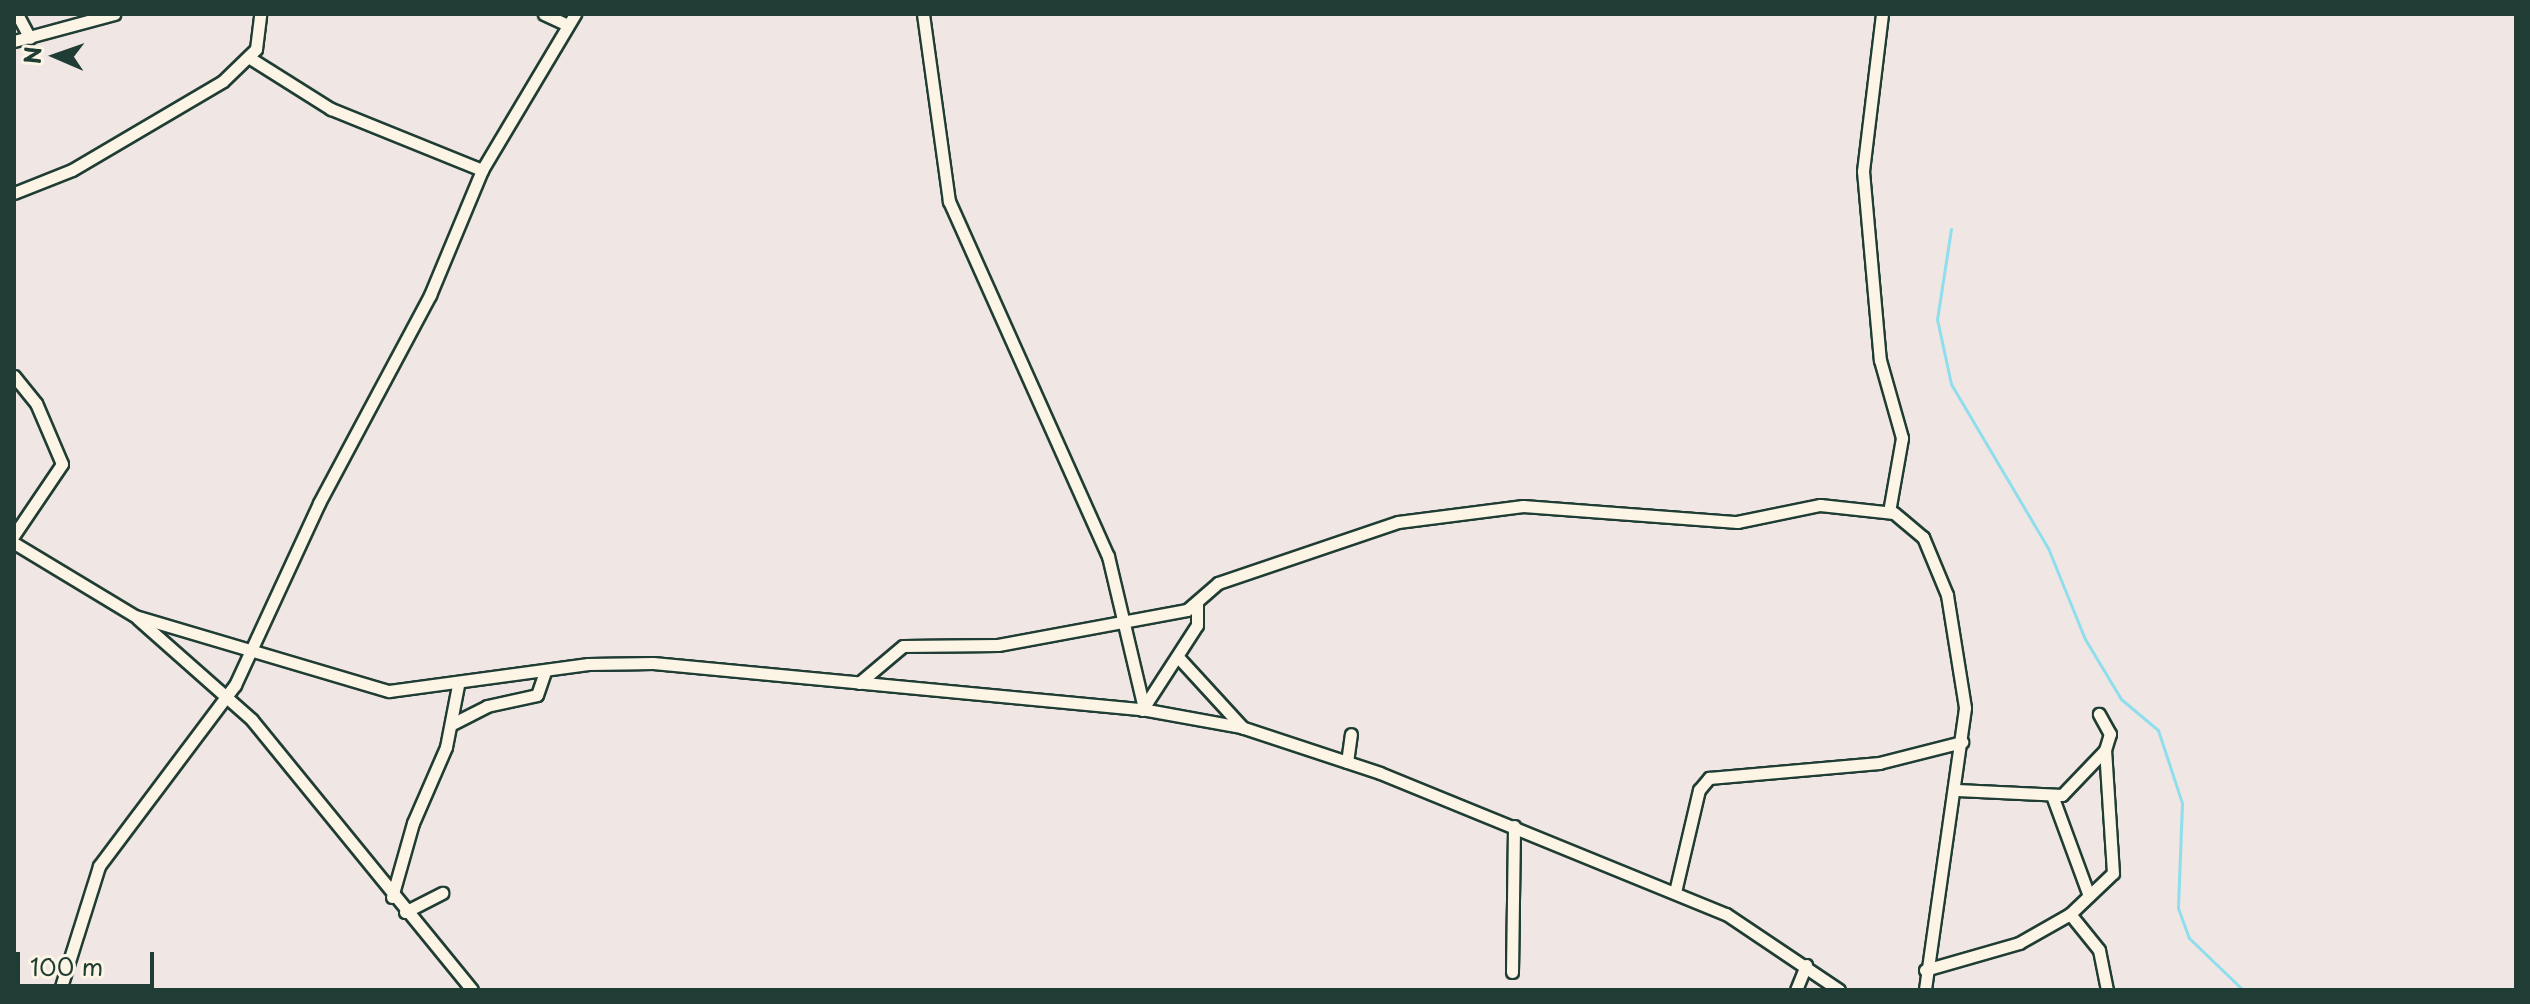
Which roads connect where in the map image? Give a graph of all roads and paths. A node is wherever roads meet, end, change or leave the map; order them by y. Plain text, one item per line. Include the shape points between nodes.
1 (17, 14) edge
2 (114, 14) edge
3 (260, 14) edge
4 (544, 14) edge
5 (575, 14) edge
6 (923, 14) edge
7 (1882, 14) edge
8 (568, 25) junction
9 (30, 38) junction
10 (14, 41) edge
11 (250, 58) junction
12 (482, 170) junction
13 (14, 193) edge
14 (14, 376) edge
15 (1889, 512) junction
16 (14, 535) edge
17 (14, 543) edge
18 (1197, 604) junction
19 (135, 616) junction
20 (1125, 617) junction
21 (248, 652) junction
22 (1178, 657) junction
23 (545, 672) junction
24 (859, 683) junction
25 (458, 685) junction
26 (229, 695) junction
27 (1142, 707) junction
28 (2099, 714) dead end
29 (452, 724) junction
30 (1243, 728) junction
31 (1351, 734) dead end
32 (1962, 742) junction
33 (2105, 750) junction
34 (1347, 762) junction
35 (1957, 790) junction
36 (2053, 798) junction
37 (1514, 826) junction
38 (1675, 892) junction
39 (442, 893) dead end
40 (2089, 896) junction
41 (392, 897) junction
42 (405, 912) junction
43 (2070, 914) junction
44 (1806, 965) junction
45 (1925, 970) junction
46 (1512, 972) dead end
47 (60, 990) edge
48 (472, 990) edge
49 (1796, 990) edge
50 (1839, 990) edge
51 (1925, 990) edge
52 (2107, 990) edge

1 - 9 street
2 - 9 street
3 - 11 street
4 - 8 street
5 - 8 street
6 - 20 street via 944,174 961,237 1099,534
7 - 15 street via 1863,171 1880,360 1902,438
8 - 12 street
9 - 10 street
11 - 12 street via 331,109
11 - 13 street via 101,154
12 - 21 street via 430,295
14 - 16 street via 34,399 62,464
15 - 18 street via 1820,505 1737,522 1592,507 1486,509 1328,541 1218,583
15 - 32 street via 1912,522 1947,595 1963,683
17 - 19 street
18 - 20 street
18 - 22 street via 1197,625
19 - 21 street
19 - 26 street
20 - 24 street via 998,645 903,646
20 - 27 street
21 - 25 street via 389,691
21 - 26 street
22 - 27 street
22 - 30 street
23 - 24 street via 653,663
23 - 25 street
23 - 29 street via 537,695 487,706
24 - 27 street
25 - 29 street
26 - 41 street via 325,804
26 - 47 street via 108,849
27 - 30 street
28 - 33 street via 2110,734
29 - 41 street
30 - 34 street
31 - 34 street
32 - 35 street
32 - 38 street via 1879,763 1709,778 1699,790
33 - 36 street via 2086,776
33 - 40 street via 2106,840 2114,866
34 - 37 street
35 - 36 street
35 - 45 street
36 - 40 street
37 - 38 street
37 - 46 street
38 - 44 street via 1726,914
39 - 42 street
40 - 43 street
41 - 42 street
42 - 48 street
43 - 45 street via 2019,943
43 - 52 street via 2093,938
44 - 49 street
44 - 50 street
45 - 51 street

